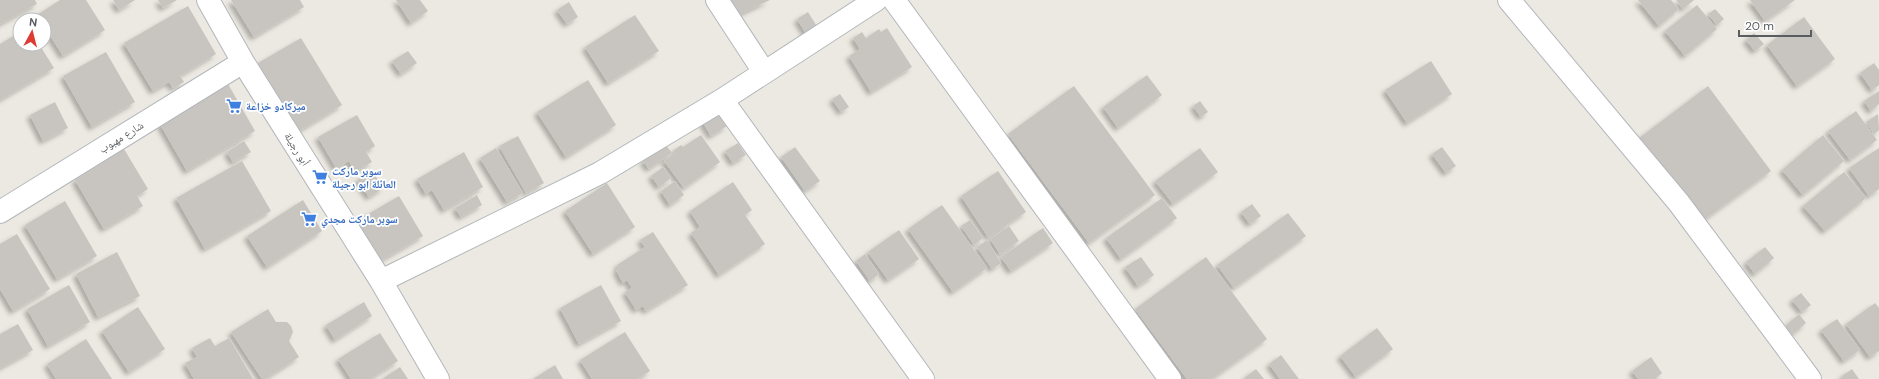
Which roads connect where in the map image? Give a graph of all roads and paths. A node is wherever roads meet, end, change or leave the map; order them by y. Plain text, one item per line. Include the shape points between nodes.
1 (208, 0) edge
2 (717, 0) edge
3 (876, 0) edge
4 (894, 0) edge
5 (1509, 0) edge
6 (243, 62) junction
7 (764, 72) junction
8 (722, 100) junction
9 (0, 212) edge
10 (381, 281) junction
11 (438, 379) edge
12 (923, 379) edge
13 (1170, 379) edge
14 (1810, 379) edge

1 - 6 street, أبو رجيلة
2 - 7 street
3 - 7 street
4 - 13 street
5 - 14 street via 1679,203
6 - 9 street, شارع مهبوب
6 - 10 street, أبو رجيلة
7 - 8 street
8 - 10 street via 600,173
8 - 12 street
10 - 11 street, أبو رجيلة

